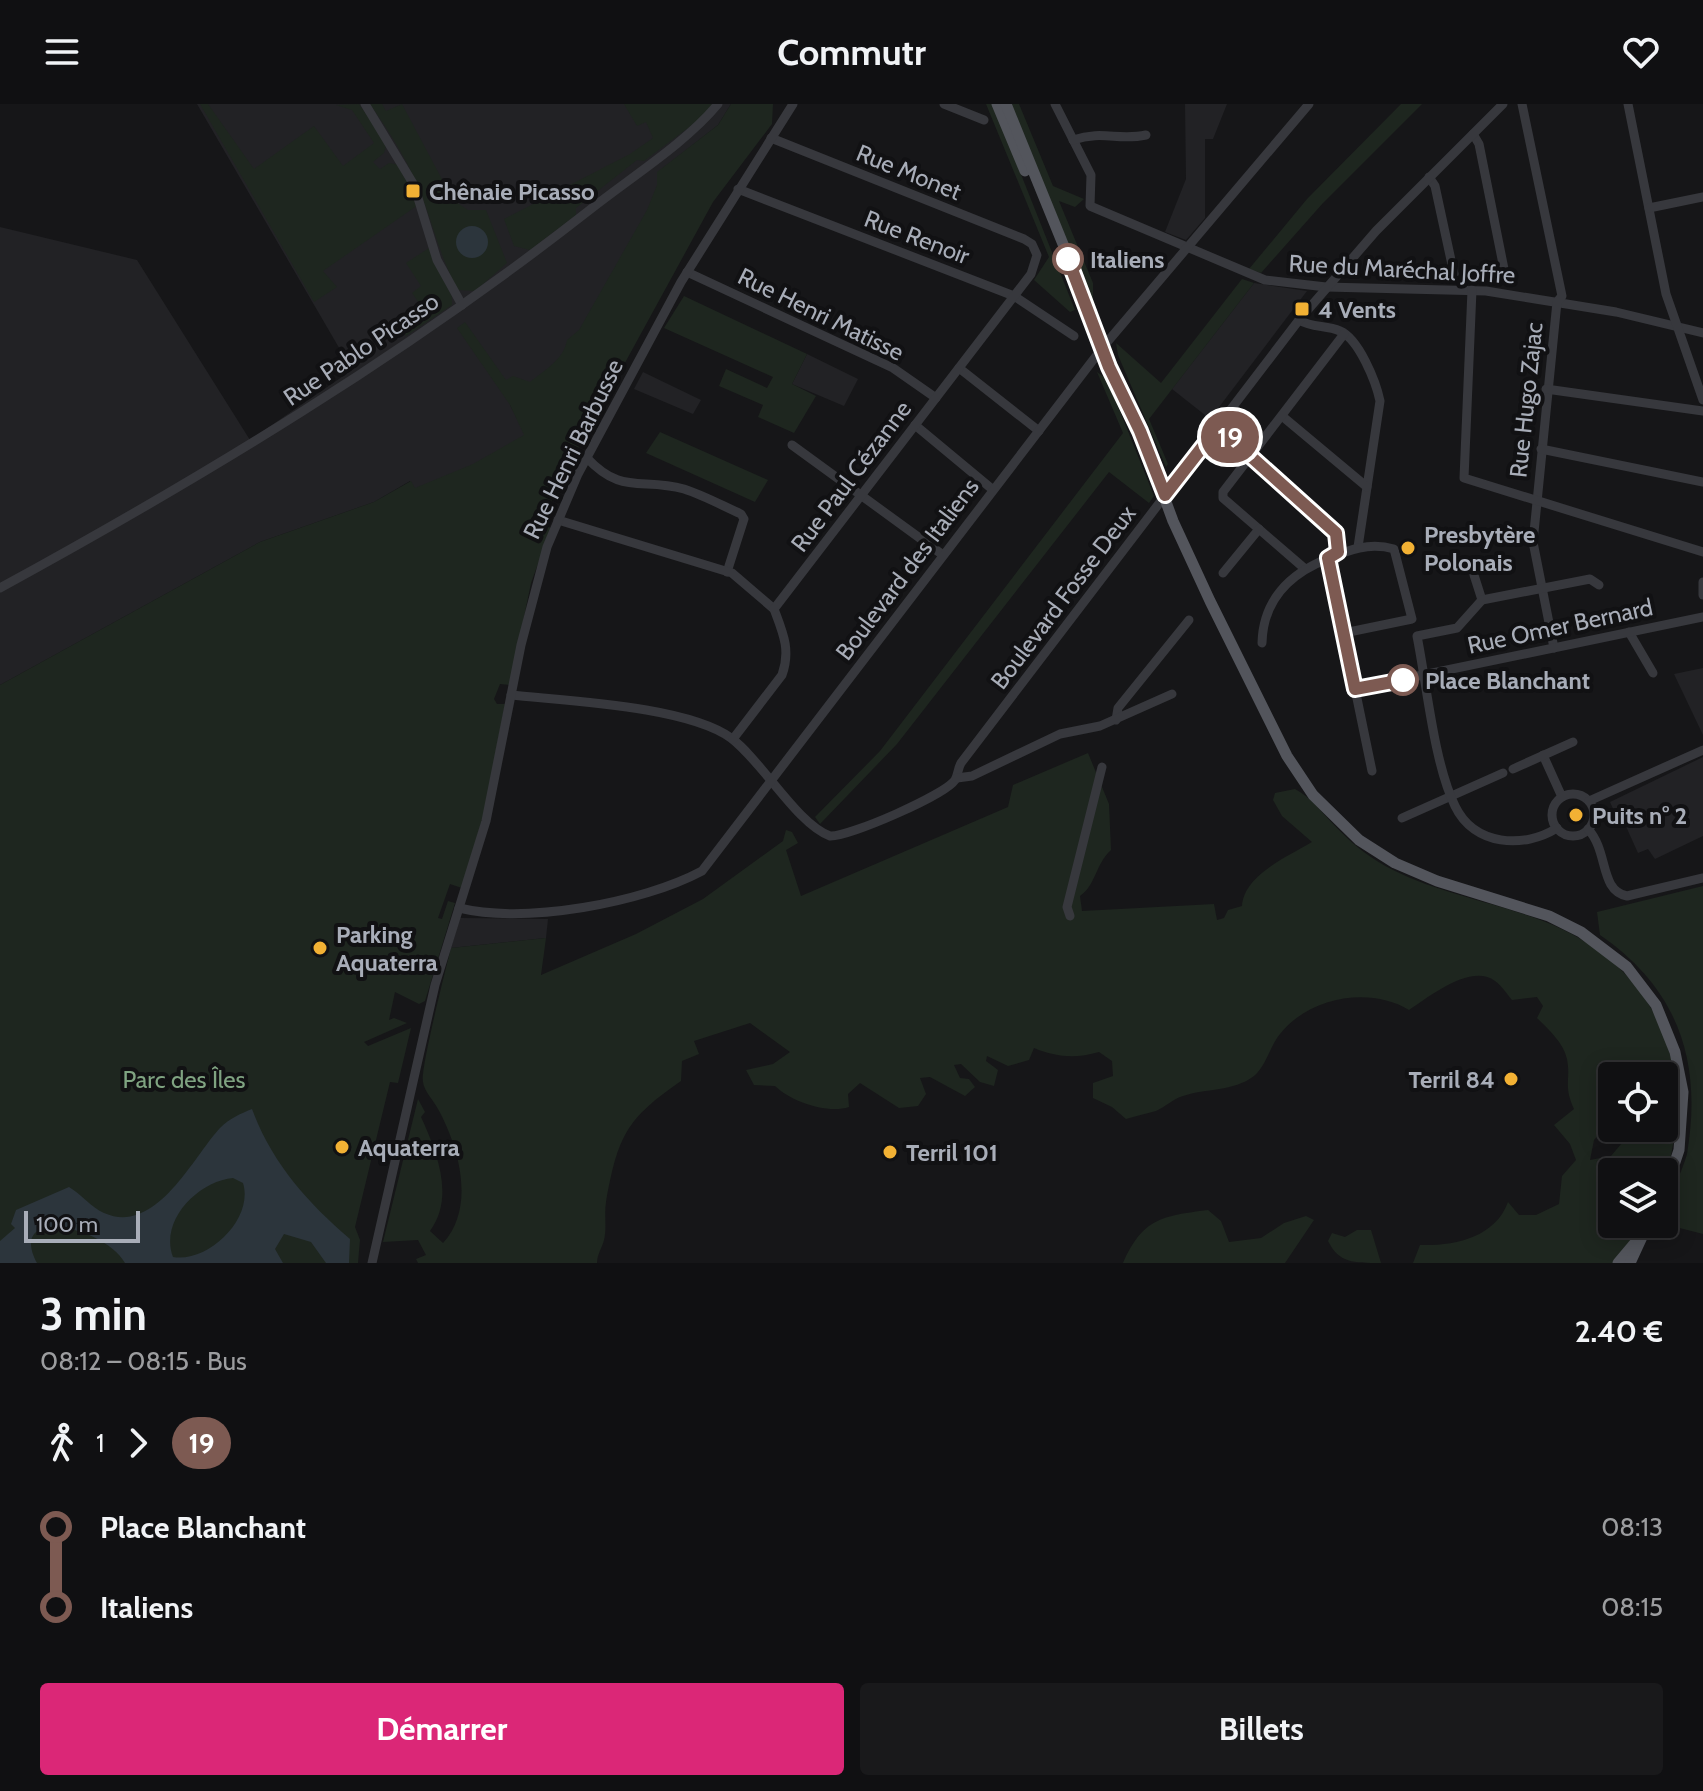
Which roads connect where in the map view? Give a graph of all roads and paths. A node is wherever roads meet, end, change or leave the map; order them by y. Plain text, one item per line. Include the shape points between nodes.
1 (365, 104) edge
2 (718, 104) edge
3 (793, 104) edge
4 (944, 104) edge
5 (997, 104) edge
6 (1006, 104) edge
7 (1055, 104) edge
8 (1309, 104) edge
9 (1503, 104) edge
10 (1522, 104) edge
11 (1628, 104) edge
12 (984, 120) dead end
13 (1473, 134) junction
14 (1146, 135) dead end
15 (771, 138) junction
16 (1073, 140) junction
17 (1429, 177) junction
18 (738, 189) junction
19 (1703, 197) edge
20 (1649, 208) junction
21 (1061, 243) junction
22 (1032, 244) joint
23 (1187, 247) junction
24 (687, 272) junction
25 (1454, 274) dead end
26 (1506, 279) dead end
27 (1326, 287) junction
28 (1472, 290) junction
29 (1014, 296) junction
30 (1557, 302) junction
31 (462, 305) junction
32 (1299, 320) junction
33 (1677, 326) junction
34 (1703, 333) edge
35 (1344, 334) junction
36 (1074, 336) dead end
37 (1103, 347) junction
38 (959, 368) junction
39 (1546, 389) junction
40 (936, 398) junction
41 (1703, 400) edge
42 (1703, 411) edge
43 (1282, 416) junction
44 (915, 425) junction
45 (1218, 427) junction
46 (1039, 431) junction
47 (792, 445) dead end
48 (1541, 449) junction
49 (1250, 455) junction
50 (586, 457) junction
51 (1703, 482) edge
52 (1367, 487) junction
53 (992, 489) junction
54 (1165, 495) junction
55 (863, 496) junction
56 (1534, 501) junction
57 (558, 520) junction
58 (1259, 529) junction
59 (1358, 547) junction
60 (1338, 552) junction
61 (1703, 552) edge
62 (943, 555) junction
63 (1328, 558) junction
64 (1304, 568) junction
65 (727, 572) junction
66 (1223, 573) dead end
67 (1474, 575) dead end
68 (1703, 582) edge
69 (1599, 585) dead end
70 (0, 588) edge
71 (1542, 588) junction
72 (1703, 595) edge
73 (1482, 600) junction
74 (774, 609) junction
75 (1703, 617) edge
76 (1189, 620) dead end
77 (1629, 632) junction
78 (1344, 633) junction
79 (1262, 643) dead end
80 (1554, 648) junction
81 (1653, 673) dead end
82 (1424, 675) junction
83 (1355, 689) junction
84 (1172, 694) dead end
85 (511, 695) junction
86 (1116, 720) junction
87 (733, 739) junction
88 (1573, 742) dead end
89 (1703, 750) edge
90 (1543, 755) junction
91 (1102, 767) dead end
92 (1372, 771) dead end
93 (957, 778) junction
94 (772, 781) junction
95 (1451, 796) junction
96 (1562, 797) junction
97 (1589, 801) junction
98 (1402, 818) dead end
99 (1557, 828) junction
100 (1588, 829) junction
101 (1703, 878) edge
102 (459, 908) junction
103 (1070, 916) dead end
104 (1676, 1158) edge
105 (1638, 1238) edge
106 (1641, 1238) edge
107 (372, 1263) edge
108 (1618, 1263) edge
109 (1630, 1263) edge

1 - 31 street via 414,185 437,260
2 - 31 street, Rue Pablo Picasso via 568,227
3 - 15 street, Rue Henri Barbusse
4 - 12 street
5 - 21 main road
6 - 21 main road
7 - 16 street
8 - 23 street, Boulevard des Italiens
9 - 13 street, Boulevard Fosse Deux
10 - 30 street, Rue Hugo Zajac via 1562,296
11 - 20 street
13 - 17 street, Boulevard Fosse Deux
13 - 26 street
14 - 16 street via 1101,132
15 - 18 street, Rue Henri Barbusse
15 - 22 street, Rue Monet
16 - 23 street, Rue du Maréchal Joffre via 1091,175 1090,206
17 - 25 street
17 - 27 street, Boulevard Fosse Deux
18 - 24 street, Rue Henri Barbusse
18 - 29 street, Rue Renoir
19 - 20 street
20 - 33 street
21 - 37 main road
22 - 29 street, Rue Paul Cézanne via 1036,265
23 - 27 street, Rue du Maréchal Joffre via 1254,277
23 - 37 street, Boulevard des Italiens
24 - 40 street, Rue Henri Matisse via 893,368
24 - 50 street, Rue Henri Barbusse
27 - 28 street, Rue du Maréchal Joffre
27 - 32 street, Boulevard Fosse Deux
28 - 30 street, Rue du Maréchal Joffre
28 - 56 street via 1464,478
29 - 36 street, Rue Renoir
29 - 38 street, Rue Paul Cézanne
30 - 33 street, Rue du Maréchal Joffre
30 - 39 street, Rue Hugo Zajac
31 - 70 street, Rue Pablo Picasso via 249,448
32 - 35 street
32 - 45 street, Boulevard Fosse Deux
33 - 34 street, Rue du Maréchal Joffre
33 - 41 street
35 - 43 street
35 - 52 street via 1380,401
37 - 46 street, Boulevard des Italiens
37 - 54 main road
38 - 40 street, Rue Paul Cézanne
38 - 46 street
39 - 42 street
39 - 48 street, Rue Hugo Zajac
40 - 44 street, Rue Paul Cézanne
43 - 49 street
43 - 52 street
44 - 53 street
44 - 55 street, Rue Paul Cézanne
45 - 49 street
45 - 54 street, Boulevard Fosse Deux
46 - 53 street, Boulevard des Italiens
47 - 55 street
48 - 51 street
48 - 56 street, Rue Hugo Zajac
49 - 58 street via 1223,498
49 - 60 street via 1332,526
50 - 57 street, Rue Henri Barbusse
50 - 65 street via 599,471 628,485 684,489 741,514 744,519
52 - 59 street
53 - 62 street, Boulevard des Italiens
54 - 93 street, Boulevard Fosse Deux via 961,763
54 - 104 main road via 1279,740 1322,806 1359,840 1407,868 1549,916 1598,943 1648,993 1675,1052 1683,1092
55 - 62 street
55 - 74 street, Rue Paul Cézanne
56 - 61 street
56 - 71 street, Rue Hugo Zajac via 1533,542
57 - 65 street
57 - 85 street, Rue Henri Barbusse via 535,584
58 - 64 street
58 - 66 street
59 - 60 street
59 - 78 street via 1396,551 1412,619
60 - 63 street
62 - 94 street, Boulevard des Italiens
63 - 64 street
63 - 78 street
64 - 79 street via 1276,596
65 - 74 street
67 - 73 street
68 - 72 street
69 - 71 street via 1590,579
71 - 73 street
71 - 80 street, Rue Hugo Zajac
73 - 82 street via 1457,628 1417,636
74 - 87 street via 786,642 786,664
75 - 77 street, Rue Omer Bernard
76 - 86 street via 1118,708
77 - 80 street, Rue Omer Bernard
77 - 81 street
78 - 83 street
80 - 82 street, Rue Omer Bernard
82 - 83 street, Rue Omer Bernard
82 - 95 street
83 - 92 street
84 - 86 street
85 - 87 street via 637,709 715,728
85 - 102 street, Rue Henri Barbusse via 486,821
86 - 93 street via 1069,731
87 - 94 street
88 - 90 street
89 - 97 street
90 - 95 street
90 - 96 street
91 - 103 street via 1067,907
93 - 94 street, Boulevard Fosse Deux via 942,791 854,833 830,836
94 - 102 street, Boulevard des Italiens via 709,863 685,880 571,911
95 - 98 street
95 - 99 street via 1462,817 1494,839 1526,842
96 - 97 street via 1576,794
96 - 99 street via 1553,809
97 - 100 street via 1594,815
99 - 100 street via 1575,835
100 - 101 street via 1603,851 1608,885 1617,894
102 - 107 street, Rue Henri Barbusse via 435,985
105 - 108 main road
106 - 109 main road

